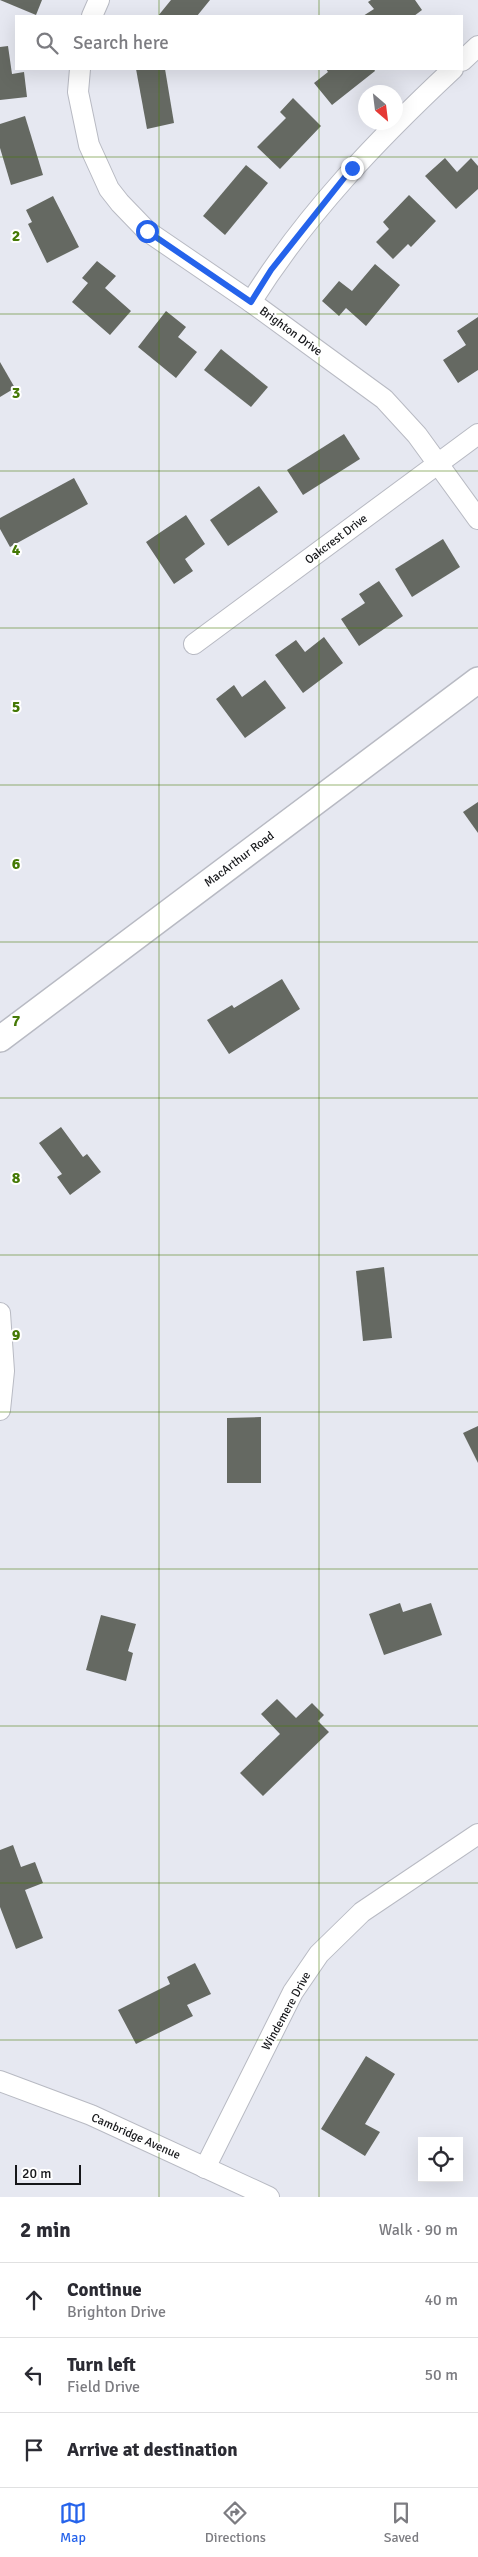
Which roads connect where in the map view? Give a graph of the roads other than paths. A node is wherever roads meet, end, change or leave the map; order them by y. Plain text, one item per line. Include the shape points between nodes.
1 (99, 0) edge
2 (92, 15) edge
3 (478, 46) edge
4 (463, 60) edge
5 (80, 70) edge
6 (453, 70) edge
7 (251, 302) junction
8 (478, 434) edge
9 (438, 464) junction
10 (478, 519) edge
11 (194, 644) dead end
12 (478, 680) edge
13 (0, 1039) edge
14 (0, 1313) edge
15 (0, 1410) edge
16 (478, 1834) edge
17 (0, 2081) edge
18 (205, 2168) junction
19 (269, 2197) edge

1 - 2 street
3 - 4 street
5 - 7 street, Brighton Drive via 78,92 88,145 115,196 147,231
6 - 7 street via 352,168 271,270
7 - 9 street, Brighton Drive via 384,399
8 - 9 street, Oakcrest Drive
9 - 10 street, Brighton Drive
9 - 11 street, Oakcrest Drive
12 - 13 street, MacArthur Road
14 - 15 street via 4,1371
16 - 18 street, Windemere Drive via 362,1912 319,1954 294,1992
17 - 18 street, Cambridge Avenue via 91,2115
18 - 19 street, Cambridge Avenue

